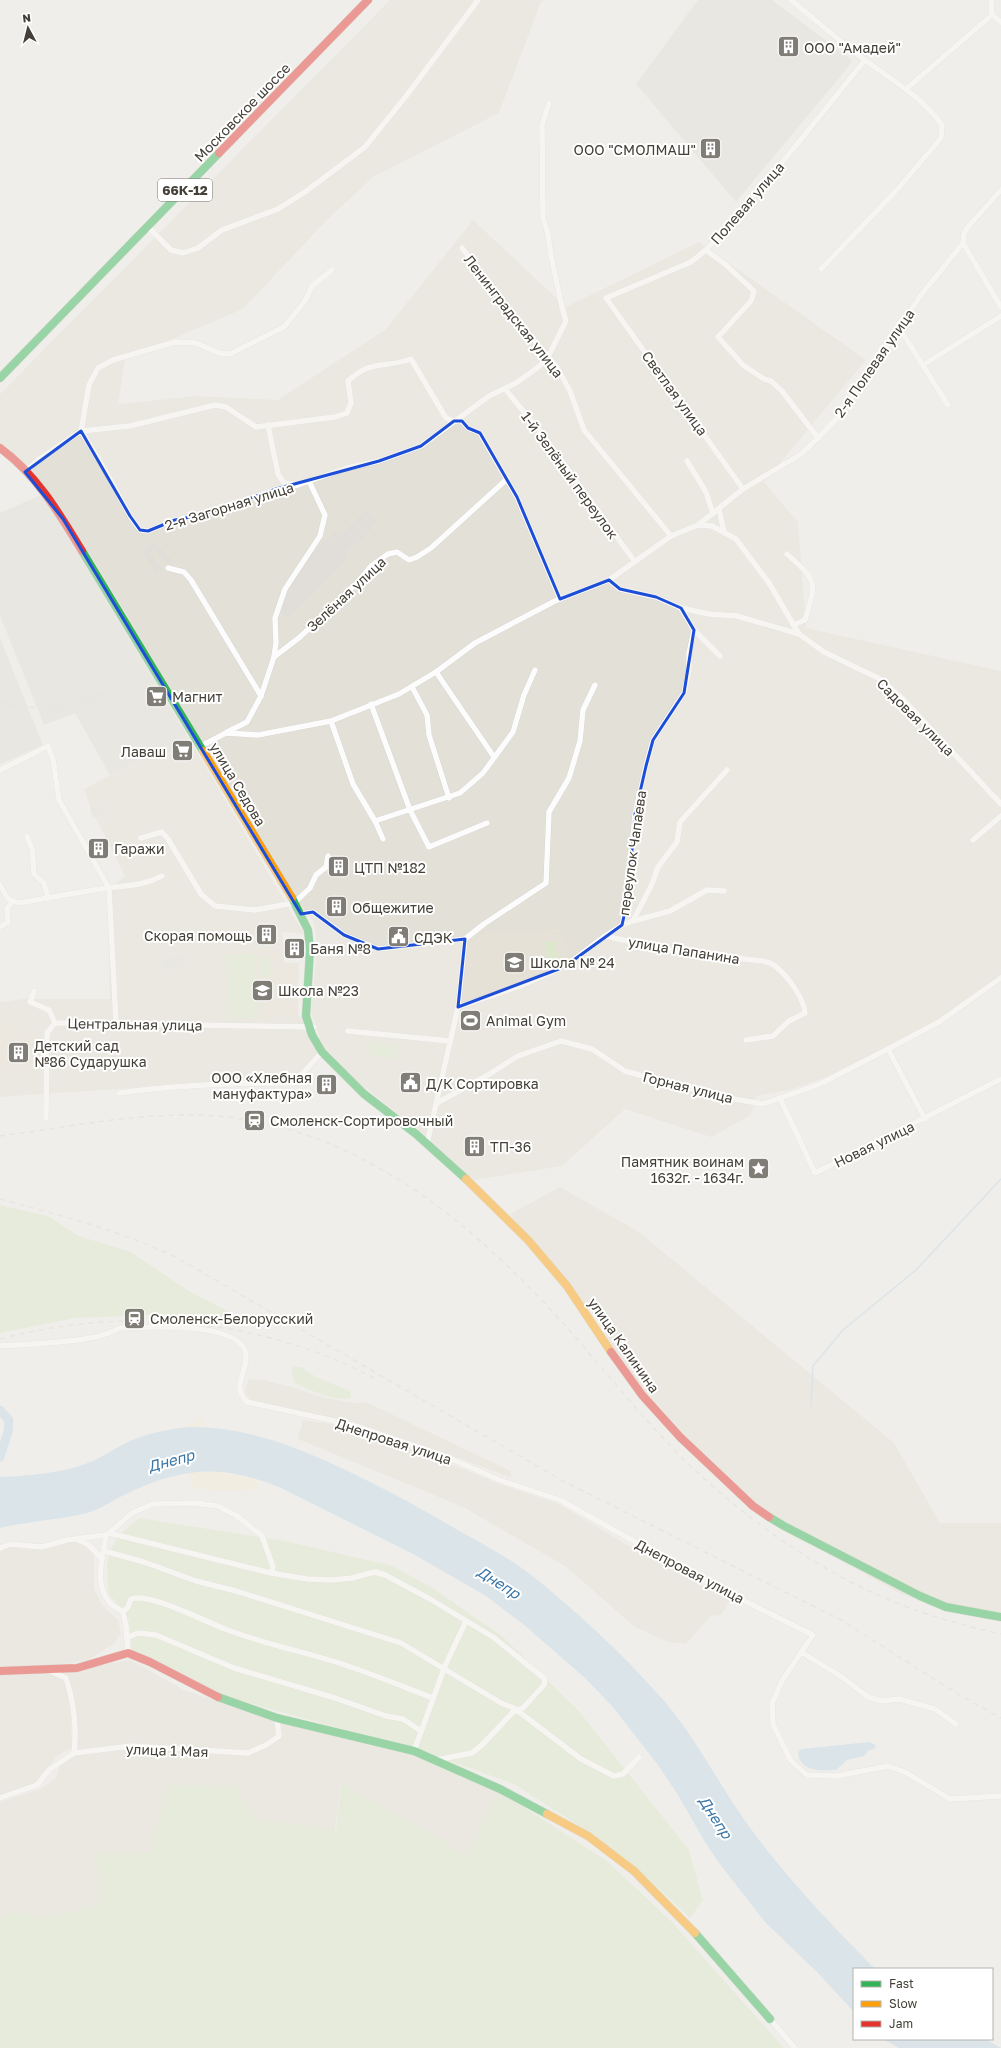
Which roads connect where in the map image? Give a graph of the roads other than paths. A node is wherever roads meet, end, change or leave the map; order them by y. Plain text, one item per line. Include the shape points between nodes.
1 (368, 0) edge
2 (478, 0) edge
3 (791, 0) edge
4 (991, 0) edge
5 (992, 15) junction
6 (1001, 22) edge
7 (865, 60) junction
8 (906, 89) junction
9 (549, 103) dead end
10 (1001, 190) edge
11 (148, 227) junction
12 (963, 243) junction
13 (462, 248) dead end
14 (706, 250) junction
15 (821, 268) dead end
16 (332, 270) dead end
17 (1001, 307) edge
18 (1001, 316) edge
19 (900, 329) junction
20 (548, 357) junction
21 (923, 365) junction
22 (0, 378) edge
23 (505, 389) junction
24 (948, 405) dead end
25 (454, 421) junction
26 (268, 425) junction
27 (81, 431) junction
28 (818, 438) junction
29 (0, 448) edge
30 (687, 461) dead end
31 (25, 472) junction
32 (507, 480) junction
33 (309, 481) junction
34 (298, 485) junction
35 (743, 489) junction
36 (719, 510) junction
37 (713, 514) junction
38 (698, 524) junction
39 (724, 532) junction
40 (671, 536) junction
41 (787, 554) dead end
42 (635, 562) junction
43 (168, 568) dead end
44 (609, 580) junction
45 (560, 599) junction
46 (681, 608) junction
47 (793, 625) junction
48 (694, 630) junction
49 (799, 634) junction
50 (720, 656) dead end
51 (274, 657) junction
52 (535, 670) dead end
53 (436, 672) junction
54 (595, 685) dead end
55 (412, 686) junction
56 (260, 696) junction
57 (372, 704) junction
58 (331, 721) junction
59 (226, 733) junction
60 (201, 746) junction
61 (494, 757) junction
62 (0, 770) edge
63 (727, 770) dead end
64 (449, 798) junction
65 (1001, 804) edge
66 (410, 810) junction
67 (1001, 816) edge
68 (375, 821) junction
69 (487, 824) dead end
70 (27, 836) dead end
71 (141, 838) dead end
72 (383, 838) dead end
73 (973, 840) dead end
74 (328, 856) dead end
75 (162, 876) dead end
76 (0, 885) edge
77 (109, 888) junction
78 (724, 891) dead end
79 (48, 898) junction
80 (13, 901) junction
81 (294, 903) junction
82 (301, 914) junction
83 (633, 921) junction
84 (622, 925) junction
85 (0, 927) edge
86 (605, 936) junction
87 (465, 939) junction
88 (1001, 978) edge
89 (34, 991) dead end
90 (458, 1007) junction
91 (56, 1023) junction
92 (116, 1024) junction
93 (312, 1027) junction
94 (348, 1031) dead end
95 (746, 1040) dead end
96 (450, 1041) junction
97 (888, 1049) junction
98 (322, 1052) junction
99 (1001, 1079) edge
100 (119, 1093) dead end
101 (781, 1100) junction
102 (437, 1103) junction
103 (46, 1118) dead end
104 (925, 1119) junction
105 (416, 1134) joint
106 (427, 1144) junction
107 (0, 1346) edge
108 (108, 1534) junction
109 (76, 1539) junction
110 (0, 1548) edge
111 (104, 1551) junction
112 (102, 1559) junction
113 (271, 1573) junction
114 (122, 1612) junction
115 (1001, 1617) edge
116 (466, 1622) junction
117 (126, 1638) junction
118 (801, 1652) junction
119 (128, 1653) junction
120 (444, 1669) junction
121 (47, 1670) junction
122 (0, 1672) edge
123 (433, 1698) junction
124 (517, 1710) junction
125 (277, 1718) junction
126 (956, 1724) dead end
127 (421, 1731) junction
128 (414, 1751) junction
129 (74, 1753) junction
130 (639, 1757) dead end
131 (436, 1760) junction
132 (1001, 1796) edge
133 (0, 1798) edge
134 (770, 2019) joint
135 (795, 2048) edge

1 - 11 street, Московское шоссе / 66К-12
2 - 11 street via 365,147 305,192 278,209 222,230 198,248 183,253 171,250
3 - 7 street
4 - 5 street
5 - 6 street
5 - 8 street
7 - 8 street
7 - 14 street, Полевая улица
8 - 15 street via 931,111 942,125 941,138 896,191
9 - 20 street, 2-я Загорная улица via 542,125 543,218 566,321
10 - 12 street, 2-я Полевая улица via 967,228
11 - 22 street, Московское шоссе / 66К-12
12 - 17 street
12 - 19 street, 2-я Полевая улица via 921,296
13 - 20 street, Ленинградская улица
14 - 28 street, Полевая улица via 754,290 751,300 718,337 743,365 771,381 782,391
14 - 35 street, Светлая улица via 691,262 606,298
16 - 27 street via 312,286 305,301 284,327 230,354 219,353 196,343 175,342 113,360 98,368 89,384
18 - 21 street
19 - 21 street
19 - 28 street, 2-я Полевая улица via 841,414
20 - 23 street, 2-я Загорная улица via 537,368
20 - 40 street, Ленинградская улица via 557,367 570,391 584,430
21 - 24 street
23 - 25 street, 2-я Загорная улица via 489,396
23 - 42 street, 1-й Зелёный переулок via 543,435
25 - 26 street via 446,418 411,359 370,366 359,371 348,381 351,403 347,413 335,417
25 - 32 street via 462,421 468,428 480,433
25 - 33 street, 2-я Загорная улица via 421,446
26 - 27 street via 256,427 226,407 215,405 130,426
26 - 34 street via 278,474 284,483
27 - 31 street via 38,460
27 - 34 street, 2-я Загорная улица via 140,530 148,531 175,520 206,514
28 - 35 street, 2-я Полевая улица via 800,455
29 - 31 street, улица Седова
30 - 37 street via 706,492
31 - 60 street, улица Седова via 63,519
32 - 45 street via 517,497
32 - 51 street, Зелёная улица via 431,548 417,557 409,560 397,552 388,554 371,566 357,583 300,637
33 - 34 street, 2-я Загорная улица
33 - 51 street, 2-я Загорная улица via 325,515 320,536 286,589 275,618
35 - 36 street, 2-я Полевая улица
36 - 37 street, 2-я Полевая улица
36 - 39 street
37 - 38 street, 2-я Полевая улица
38 - 39 street, Садовая улица via 712,526
38 - 40 street, 2-я Полевая улица
39 - 47 street, Садовая улица via 736,539 769,583
40 - 42 street, 2-я Полевая улица
41 - 47 street via 810,575 814,590 805,620
42 - 44 street, 2-я Полевая улица
43 - 56 street via 184,572 191,580
44 - 45 street, 2-я Полевая улица
44 - 46 street, Садовая улица via 620,589 656,596
45 - 53 street, 2-я Полевая улица via 475,642
46 - 48 street
46 - 49 street, Садовая улица via 737,616
47 - 49 street, Садовая улица
48 - 50 street
48 - 84 street, переулок Чапаева via 684,693 653,740 646,766 635,814 628,898
49 - 65 street, Садовая улица via 824,652 880,679 900,696
51 - 56 street
52 - 61 street via 524,695 513,732
53 - 55 street, 2-я Полевая улица
53 - 61 street
54 - 87 street via 583,710 580,740 569,778 550,812 546,882
55 - 57 street, 2-я Полевая улица
55 - 64 street via 427,715 429,735
56 - 59 street via 247,722
57 - 58 street, 2-я Полевая улица
57 - 66 street
58 - 59 street, 2-я Полевая улица via 258,735
58 - 68 street via 353,784
59 - 60 street
60 - 81 street, улица Седова
61 - 64 street via 483,774 460,793
62 - 77 street via 48,746 53,759 59,800
63 - 83 street via 680,822 677,842 658,867
64 - 66 street
66 - 68 street
66 - 69 street via 429,847
67 - 73 street
68 - 72 street
70 - 79 street via 32,849 34,874 44,882
71 - 81 street via 162,832 202,894 215,906 255,910
74 - 81 street via 326,867 316,875 310,888
75 - 77 street via 148,883
76 - 80 street via 8,899
77 - 79 street
77 - 92 street
78 - 83 street via 707,890 670,911
79 - 80 street via 19,903
80 - 85 street via 7,908 8,922
81 - 82 street, улица Седова
82 - 87 street via 313,912 344,935 378,949
82 - 93 street, улица Седова via 308,930 310,950 306,1016
83 - 84 street
84 - 86 street, переулок Чапаева
86 - 90 street via 564,967 520,986
86 - 95 street, улица Папанина via 677,952 774,964 805,1006 805,1013 789,1021 774,1036
87 - 90 street
88 - 97 street, Горная улица via 939,1022
89 - 91 street via 30,1002 49,1010
90 - 96 street
91 - 92 street, Центральная улица
91 - 103 street, Центральная улица via 47,1033
92 - 93 street, Центральная улица
93 - 98 street, улица Седова via 312,1035
94 - 96 street
96 - 102 street
97 - 101 street, Горная улица via 820,1084
97 - 104 street
98 - 100 street via 294,1083 225,1083
98 - 105 street, улица Седова via 364,1094
99 - 104 street, Новая улица
101 - 102 street, Горная улица via 763,1104 717,1096 625,1071 592,1049 561,1041 518,1056
101 - 104 street, Новая улица via 815,1173
102 - 106 street
105 - 106 street, улица Калинина
106 - 115 street, улица Калинина via 528,1240 567,1286 642,1395 680,1437 753,1506 784,1526 920,1596 946,1607
107 - 118 street, Днепровая улица via 46,1344 112,1333 119,1328 175,1327 215,1330 234,1340 246,1351 239,1385 242,1397 247,1402 353,1425 442,1455 502,1481 560,1500 718,1588 813,1635
108 - 109 street
108 - 111 street
108 - 113 street
108 - 113 street via 132,1513 153,1504 195,1503 218,1506 237,1516 262,1536 273,1567
109 - 110 street via 41,1547 11,1544
109 - 112 street via 88,1544
111 - 112 street
111 - 120 street via 401,1643
112 - 114 street via 100,1582 109,1603
113 - 116 street via 332,1580 375,1572 430,1598
114 - 117 street
114 - 123 street via 128,1607 131,1599 137,1597 150,1600 225,1629 345,1665
116 - 120 street
116 - 124 street via 493,1637 545,1679 544,1685 523,1708
117 - 119 street
117 - 127 street via 138,1633 156,1635 234,1668 403,1720
118 - 126 street via 842,1677 868,1697 882,1701 899,1699 935,1709
118 - 132 street via 783,1679 772,1703 773,1724 791,1761 807,1775 837,1776 888,1766 905,1772 950,1798
119 - 121 street via 77,1668
119 - 125 street via 212,1695
120 - 123 street
120 - 124 street
121 - 122 street
121 - 129 street via 66,1678 73,1701 76,1734
123 - 127 street
124 - 130 street via 581,1759 614,1776 623,1774
124 - 131 street via 472,1753
125 - 128 street
125 - 129 street, улица 1 Мая via 279,1736 248,1753 131,1746
127 - 128 street
128 - 131 street
129 - 133 street, улица 1 Мая via 49,1770 37,1785
131 - 134 street via 500,1789 588,1836 634,1871 684,1921
134 - 135 street

